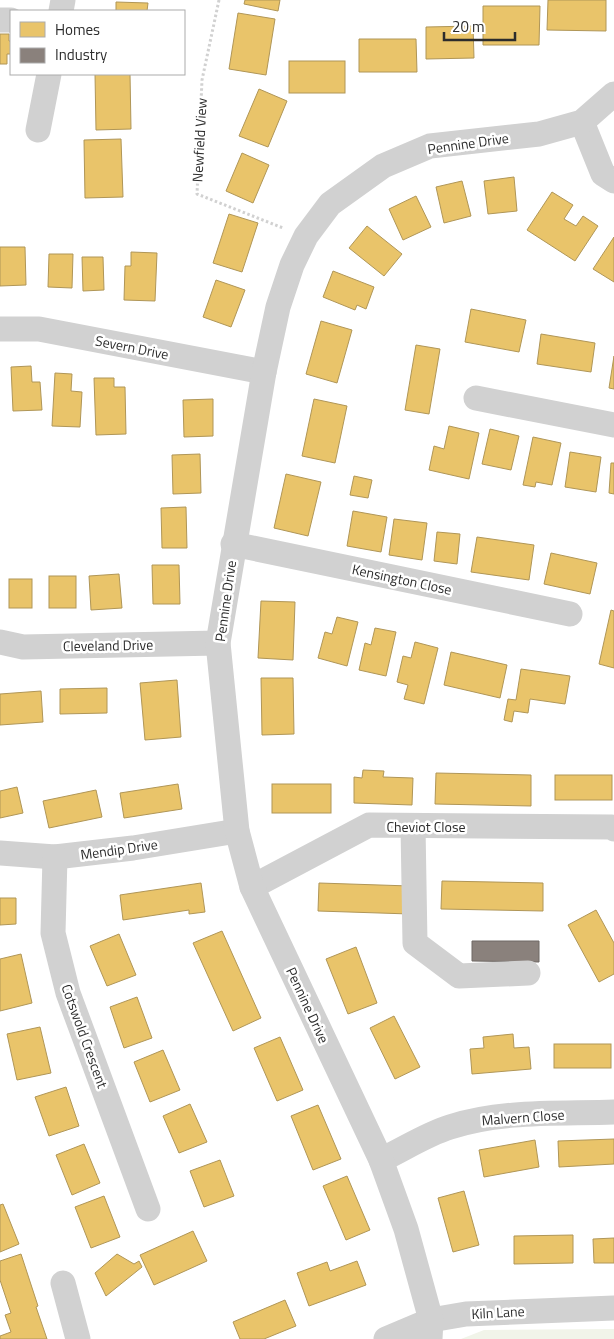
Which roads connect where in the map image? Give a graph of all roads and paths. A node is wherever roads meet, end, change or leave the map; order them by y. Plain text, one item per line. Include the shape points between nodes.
1 (219, 0) edge
2 (49, 75) edge
3 (614, 94) edge
4 (582, 122) junction
5 (38, 130) dead end
6 (614, 182) edge
7 (306, 236) junction
8 (0, 329) edge
9 (264, 372) junction
10 (476, 398) dead end
11 (614, 425) edge
12 (234, 544) junction
13 (570, 614) dead end
14 (0, 642) edge
15 (218, 643) junction
16 (413, 826) junction
17 (614, 829) edge
18 (237, 831) junction
19 (0, 853) edge
20 (55, 857) junction
21 (252, 887) junction
22 (528, 973) dead end
23 (614, 1112) edge
24 (381, 1160) junction
25 (148, 1209) dead end
26 (63, 1283) dead end
27 (614, 1308) edge
28 (430, 1329) edge
29 (78, 1339) edge
30 (386, 1339) edge

1 - 7 path, Newfield View via 202,80 196,194
2 - 5 street
3 - 4 street, Pennine Drive
4 - 6 street via 603,174
4 - 7 street, Pennine Drive via 539,134 430,146 382,166 330,204
7 - 9 street, Pennine Drive via 278,307
8 - 9 street, Severn Drive via 39,329
9 - 12 street, Pennine Drive
10 - 11 street
12 - 13 street, Kensington Close
12 - 15 street, Pennine Drive
14 - 15 street, Cleveland Drive via 24,647
15 - 18 street, Pennine Drive
16 - 17 street, Cheviot Close
16 - 21 street, Cheviot Close via 369,825
16 - 22 street via 415,943 459,976
18 - 20 street, Mendip Drive
18 - 21 street, Pennine Drive
19 - 20 street, Mendip Drive
20 - 25 street, Cotswold Crescent via 53,934 68,993
21 - 24 street, Pennine Drive
23 - 24 street, Malvern Close via 492,1117 470,1121 448,1127
24 - 28 street, Pennine Drive via 406,1229
26 - 29 street
27 - 28 street, Kiln Lane via 466,1314
28 - 30 street, Kiln Lane

